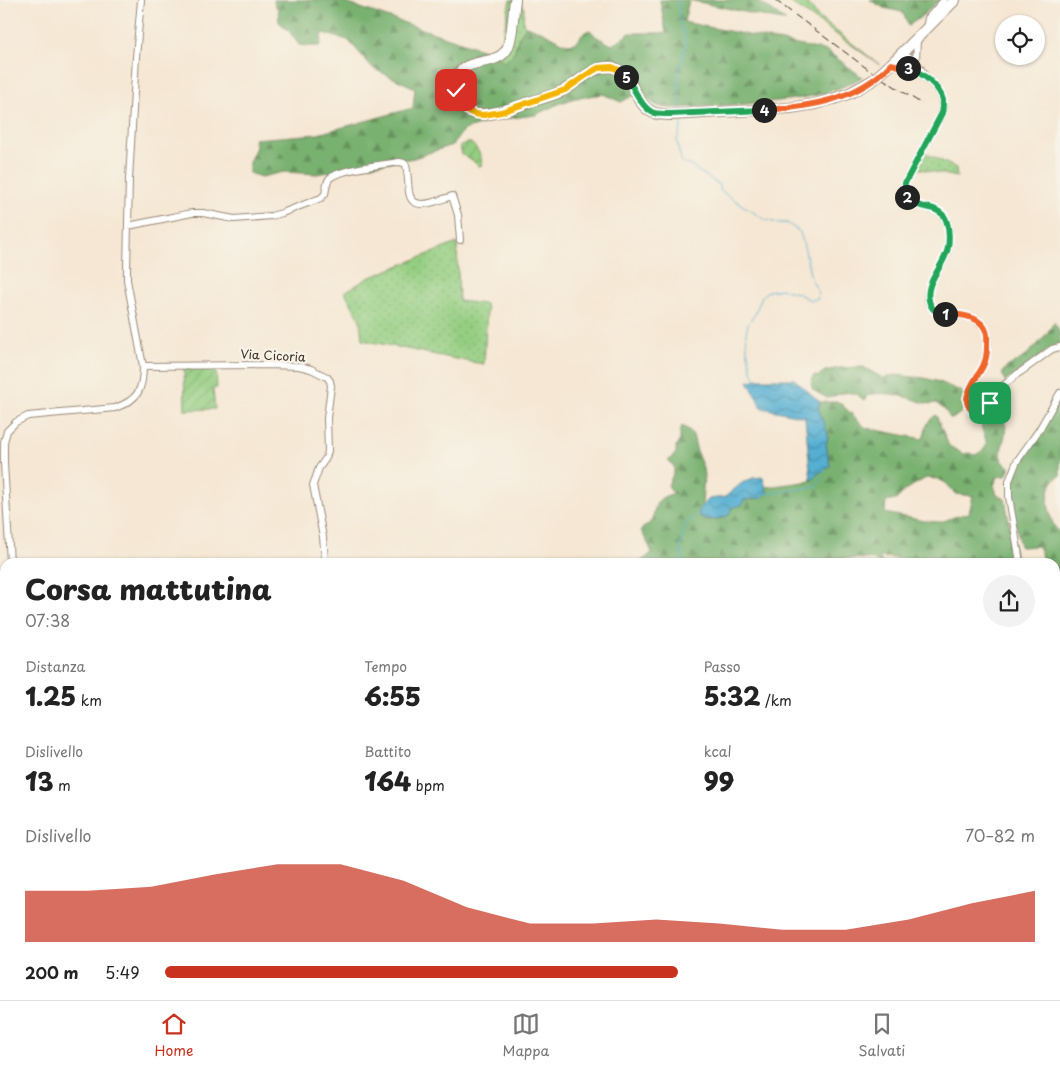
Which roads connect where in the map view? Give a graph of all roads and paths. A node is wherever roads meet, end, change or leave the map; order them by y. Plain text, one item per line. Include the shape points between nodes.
1 (141, 0) edge
2 (515, 0) edge
3 (949, 1) edge
4 (917, 38) junction
5 (903, 53) junction
6 (916, 60) junction
7 (890, 66) junction
8 (912, 69) junction
9 (927, 78) junction
10 (128, 226) junction
11 (460, 240) dead end
12 (1060, 347) edge
13 (143, 366) junction
14 (1060, 393) edge
15 (10, 558) edge
16 (325, 558) edge
17 (1019, 558) edge

1 - 10 street
2 - 7 main road, bridge via 512,32 506,51 497,58 466,66 456,81 463,107 476,115 501,112 565,90 593,70 606,67 624,74 650,111 670,114 815,104 850,93
3 - 4 main road
4 - 5 main road
4 - 6 street
5 - 6 street
5 - 7 main road
5 - 8 street
6 - 9 street
7 - 8 street
8 - 9 street
9 - 12 street via 938,90 943,102 942,113 905,183 904,194 916,205 944,216 948,230 947,253 930,285 928,297 932,308 940,314 972,318 986,331 984,364 970,390 968,405 973,412 985,411 1002,386 1052,349
10 - 11 street via 192,213 234,219 271,216 320,198 325,194 327,181 335,175 400,162 406,165 409,194 415,203 420,205 452,196 458,215
10 - 13 street via 127,280
13 - 15 street via 140,388 136,396 124,405 28,416 7,431 4,464
13 - 16 street, Via Cicoria via 299,366 327,377 331,386 328,450 313,485
14 - 17 street via 1008,481

